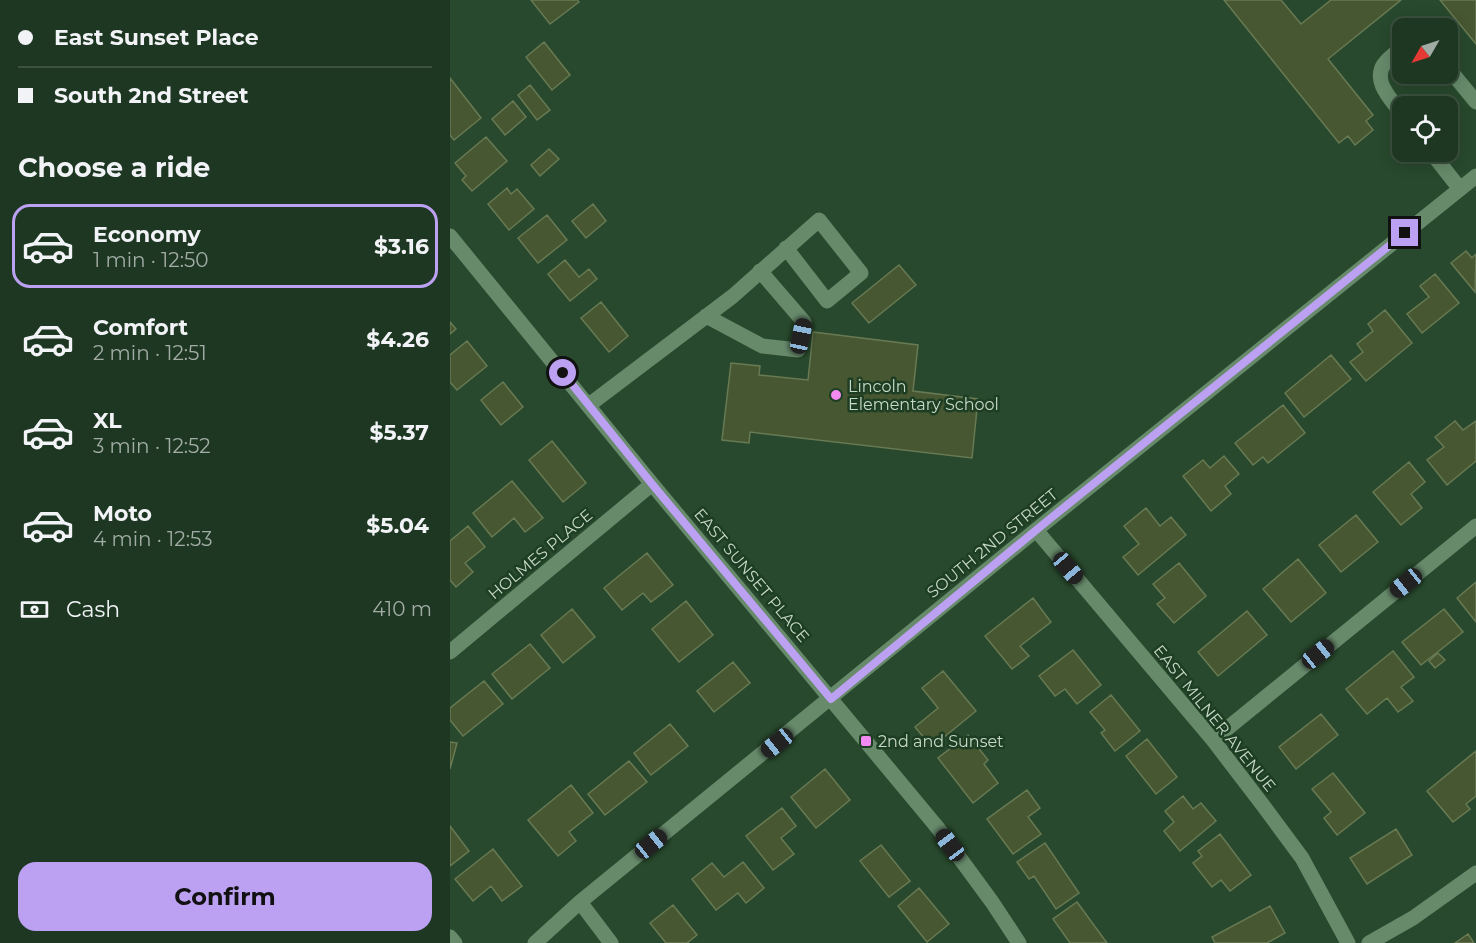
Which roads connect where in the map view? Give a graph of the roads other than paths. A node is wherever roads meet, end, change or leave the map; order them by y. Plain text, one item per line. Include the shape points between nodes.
1 (1392, 56) edge
2 (1458, 80) edge
3 (1392, 101) edge
4 (1476, 102) edge
5 (1439, 162) edge
6 (1476, 176) edge
7 (1460, 189) junction
8 (450, 236) edge
9 (786, 249) junction
10 (760, 271) junction
11 (706, 316) junction
12 (589, 405) junction
13 (652, 484) junction
14 (1476, 526) edge
15 (1036, 530) junction
16 (450, 652) edge
17 (831, 699) junction
18 (1213, 740) junction
19 (1476, 873) edge
20 (580, 902) junction
21 (450, 937) edge
22 (455, 943) edge
23 (535, 943) edge
24 (611, 943) edge
25 (1019, 943) edge
26 (1348, 943) edge
27 (1369, 943) edge

1 - 3 street via 1384,63 1380,79
2 - 4 street
5 - 7 street
6 - 7 street, SOUTH 2ND STREET
7 - 15 street, SOUTH 2ND STREET
8 - 12 street, EAST SUNSET PLACE
9 - 9 street via 819,220 861,273 827,301
9 - 10 street
10 - 11 street
10 - 11 street via 804,322 798,350 762,346
11 - 12 street
12 - 13 street, EAST SUNSET PLACE
13 - 16 street, HOLMES PLACE
13 - 17 street, EAST SUNSET PLACE
14 - 18 street
15 - 17 street, SOUTH 2ND STREET
15 - 18 street, EAST MILNER AVENUE
17 - 20 street, SOUTH 2ND STREET
17 - 25 street, EAST SUNSET PLACE via 936,827
18 - 26 street, EAST MILNER AVENUE via 1302,858
19 - 27 street via 1413,918
20 - 23 street, SOUTH 2ND STREET
20 - 24 street
21 - 22 street

